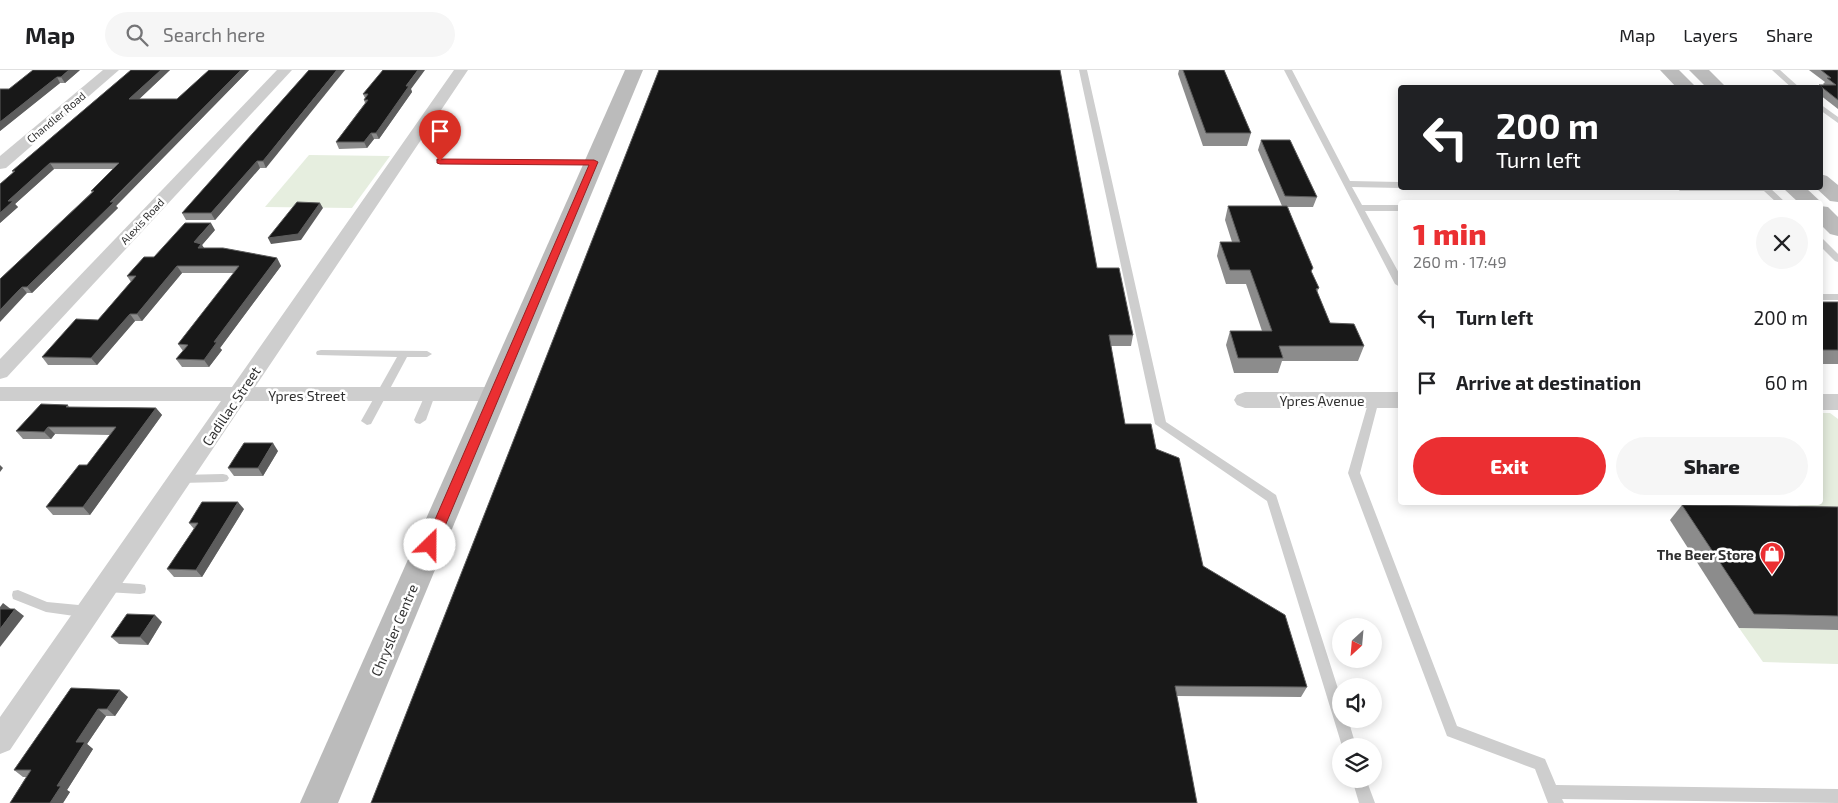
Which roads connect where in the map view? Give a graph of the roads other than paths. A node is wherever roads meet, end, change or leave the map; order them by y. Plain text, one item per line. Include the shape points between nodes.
1 (112, 70) edge
2 (285, 70) edge
3 (461, 70) edge
4 (634, 70) edge
5 (1083, 70) edge
6 (1288, 70) edge
7 (1669, 70) edge
8 (1698, 70) edge
9 (1776, 70) edge
10 (1685, 85) edge
11 (1715, 85) edge
12 (1794, 85) edge
13 (1823, 108) edge
14 (1838, 121) edge
15 (440, 161) dead end
16 (594, 162) junction
17 (0, 164) edge
18 (1823, 183) edge
19 (1347, 184) junction
20 (1398, 185) edge
21 (1768, 190) edge
22 (1796, 190) edge
23 (1838, 196) edge
24 (1779, 200) edge
25 (1808, 200) edge
26 (1359, 208) junction
27 (1398, 208) edge
28 (1823, 215) edge
29 (1838, 229) edge
30 (1823, 244) edge
31 (1838, 259) edge
32 (1398, 280) edge
33 (1823, 297) edge
34 (1838, 297) edge
35 (321, 353) dead end
36 (404, 354) junction
37 (427, 354) dead end
38 (0, 372) edge
39 (0, 394) edge
40 (495, 394) junction
41 (380, 395) junction
42 (430, 395) junction
43 (237, 396) junction
44 (1244, 400) dead end
45 (1374, 400) junction
46 (1398, 400) edge
47 (1823, 402) edge
48 (1838, 402) edge
49 (420, 420) dead end
50 (367, 421) dead end
51 (223, 478) dead end
52 (180, 479) junction
53 (106, 587) junction
54 (140, 589) dead end
55 (18, 596) dead end
56 (89, 612) junction
57 (1347, 738) edge
58 (0, 741) edge
59 (1362, 788) edge
60 (1838, 796) edge
61 (1554, 797) edge
62 (319, 803) edge
63 (1367, 803) edge

1 - 17 street, Chandler Road
2 - 38 street, Alexis Road
3 - 43 street, Cadillac Street
4 - 16 street, Chrysler Centre
5 - 57 lane via 1161,424 1272,498
6 - 19 lane
7 - 10 street
8 - 11 street
9 - 12 lane
13 - 14 lane
15 - 16 lane
16 - 40 street, Chrysler Centre
18 - 23 street
19 - 20 lane
19 - 26 lane
21 - 24 lane
22 - 25 street
26 - 27 lane
26 - 32 lane
28 - 29 street
30 - 31 lane
33 - 34 lane
35 - 36 lane
36 - 37 lane
36 - 41 lane
39 - 43 street, Ypres Street
40 - 42 street, Ypres Street
40 - 62 street, Chrysler Centre
41 - 42 street, Ypres Street
41 - 43 street, Ypres Street
41 - 50 lane
42 - 49 lane
43 - 52 street, Cadillac Street
44 - 45 street, Ypres Avenue
45 - 46 street, Ypres Avenue
45 - 61 lane via 1354,473 1452,730 1540,764
47 - 48 street
51 - 52 lane
52 - 53 street, Cadillac Street
53 - 54 lane
53 - 56 street, Cadillac Street
55 - 56 lane via 46,607
56 - 58 street, Cadillac Street
59 - 63 lane
60 - 61 lane

